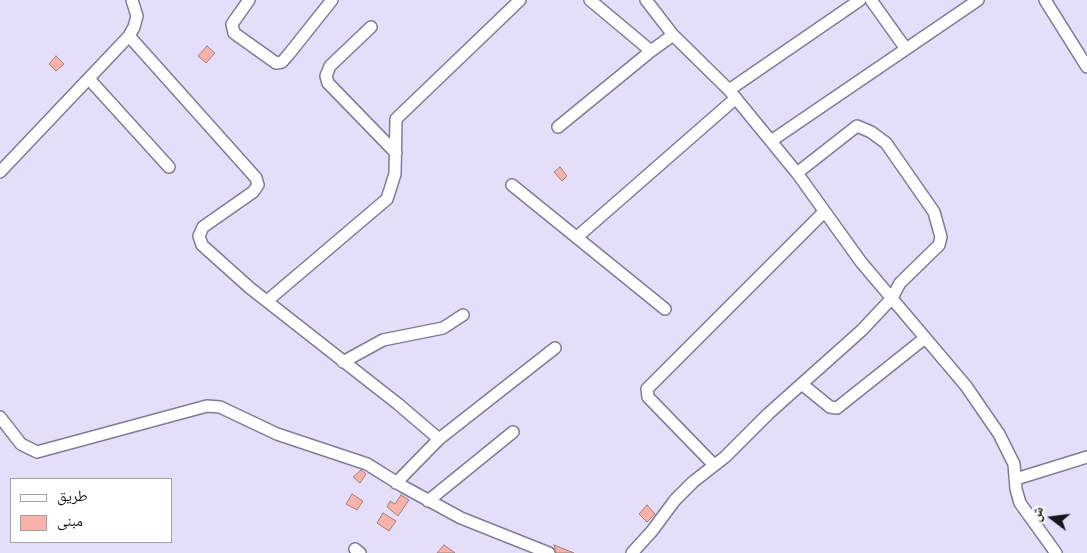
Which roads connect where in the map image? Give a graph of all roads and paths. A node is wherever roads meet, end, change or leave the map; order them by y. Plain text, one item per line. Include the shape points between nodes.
1 (132, 0) edge
2 (248, 0) edge
3 (332, 0) edge
4 (520, 0) edge
5 (590, 0) edge
6 (646, 0) edge
7 (860, 0) edge
8 (871, 0) edge
9 (978, 0) edge
10 (1045, 0) edge
11 (371, 27) dead end
12 (673, 35) junction
13 (129, 36) junction
14 (906, 49) junction
15 (651, 51) junction
16 (1087, 67) edge
17 (89, 78) junction
18 (732, 94) junction
19 (558, 127) dead end
20 (771, 141) junction
21 (396, 153) junction
22 (169, 168) dead end
23 (0, 172) edge
24 (797, 173) junction
25 (512, 185) dead end
26 (824, 212) junction
27 (577, 237) junction
28 (892, 298) junction
29 (267, 301) junction
30 (665, 309) dead end
31 (462, 315) dead end
32 (925, 338) junction
33 (554, 348) dead end
34 (343, 362) junction
35 (804, 385) junction
36 (0, 417) edge
37 (513, 432) dead end
38 (439, 439) junction
39 (1087, 457) edge
40 (714, 465) junction
41 (1016, 479) junction
42 (396, 482) junction
43 (428, 501) junction
44 (549, 553) edge
45 (632, 553) edge
46 (1056, 553) edge

1 - 13 street via 137,16
2 - 3 street via 232,24 234,33 276,63 282,62
4 - 21 street via 402,112 396,120
5 - 15 street
6 - 12 street
7 - 18 street
8 - 14 street
9 - 14 street
10 - 16 street
11 - 21 street via 330,66 326,76 328,83
12 - 15 street
12 - 18 street
13 - 17 street
13 - 29 street via 256,178 258,185 253,192 203,227 199,236 202,245
14 - 20 street
15 - 19 street
17 - 22 street
17 - 23 street
18 - 20 street
18 - 27 street
20 - 24 street
21 - 29 street via 395,174 387,199
24 - 26 street
24 - 28 street via 858,126 876,134 886,143 934,212 941,237 939,245 900,283
25 - 27 street
26 - 28 street
26 - 40 street via 647,389 648,397
27 - 30 street
28 - 32 street
28 - 35 street
29 - 34 street
31 - 34 street via 443,328 383,340
32 - 35 street via 837,408 830,407
32 - 41 street via 966,386 999,434 1014,464
33 - 38 street
34 - 38 street
35 - 40 street
36 - 42 street via 21,444 37,452 214,406 313,448 366,464
37 - 43 street
38 - 42 street
39 - 41 street
40 - 45 street via 675,500
41 - 46 street via 1020,503
42 - 43 street
43 - 44 street via 461,518

